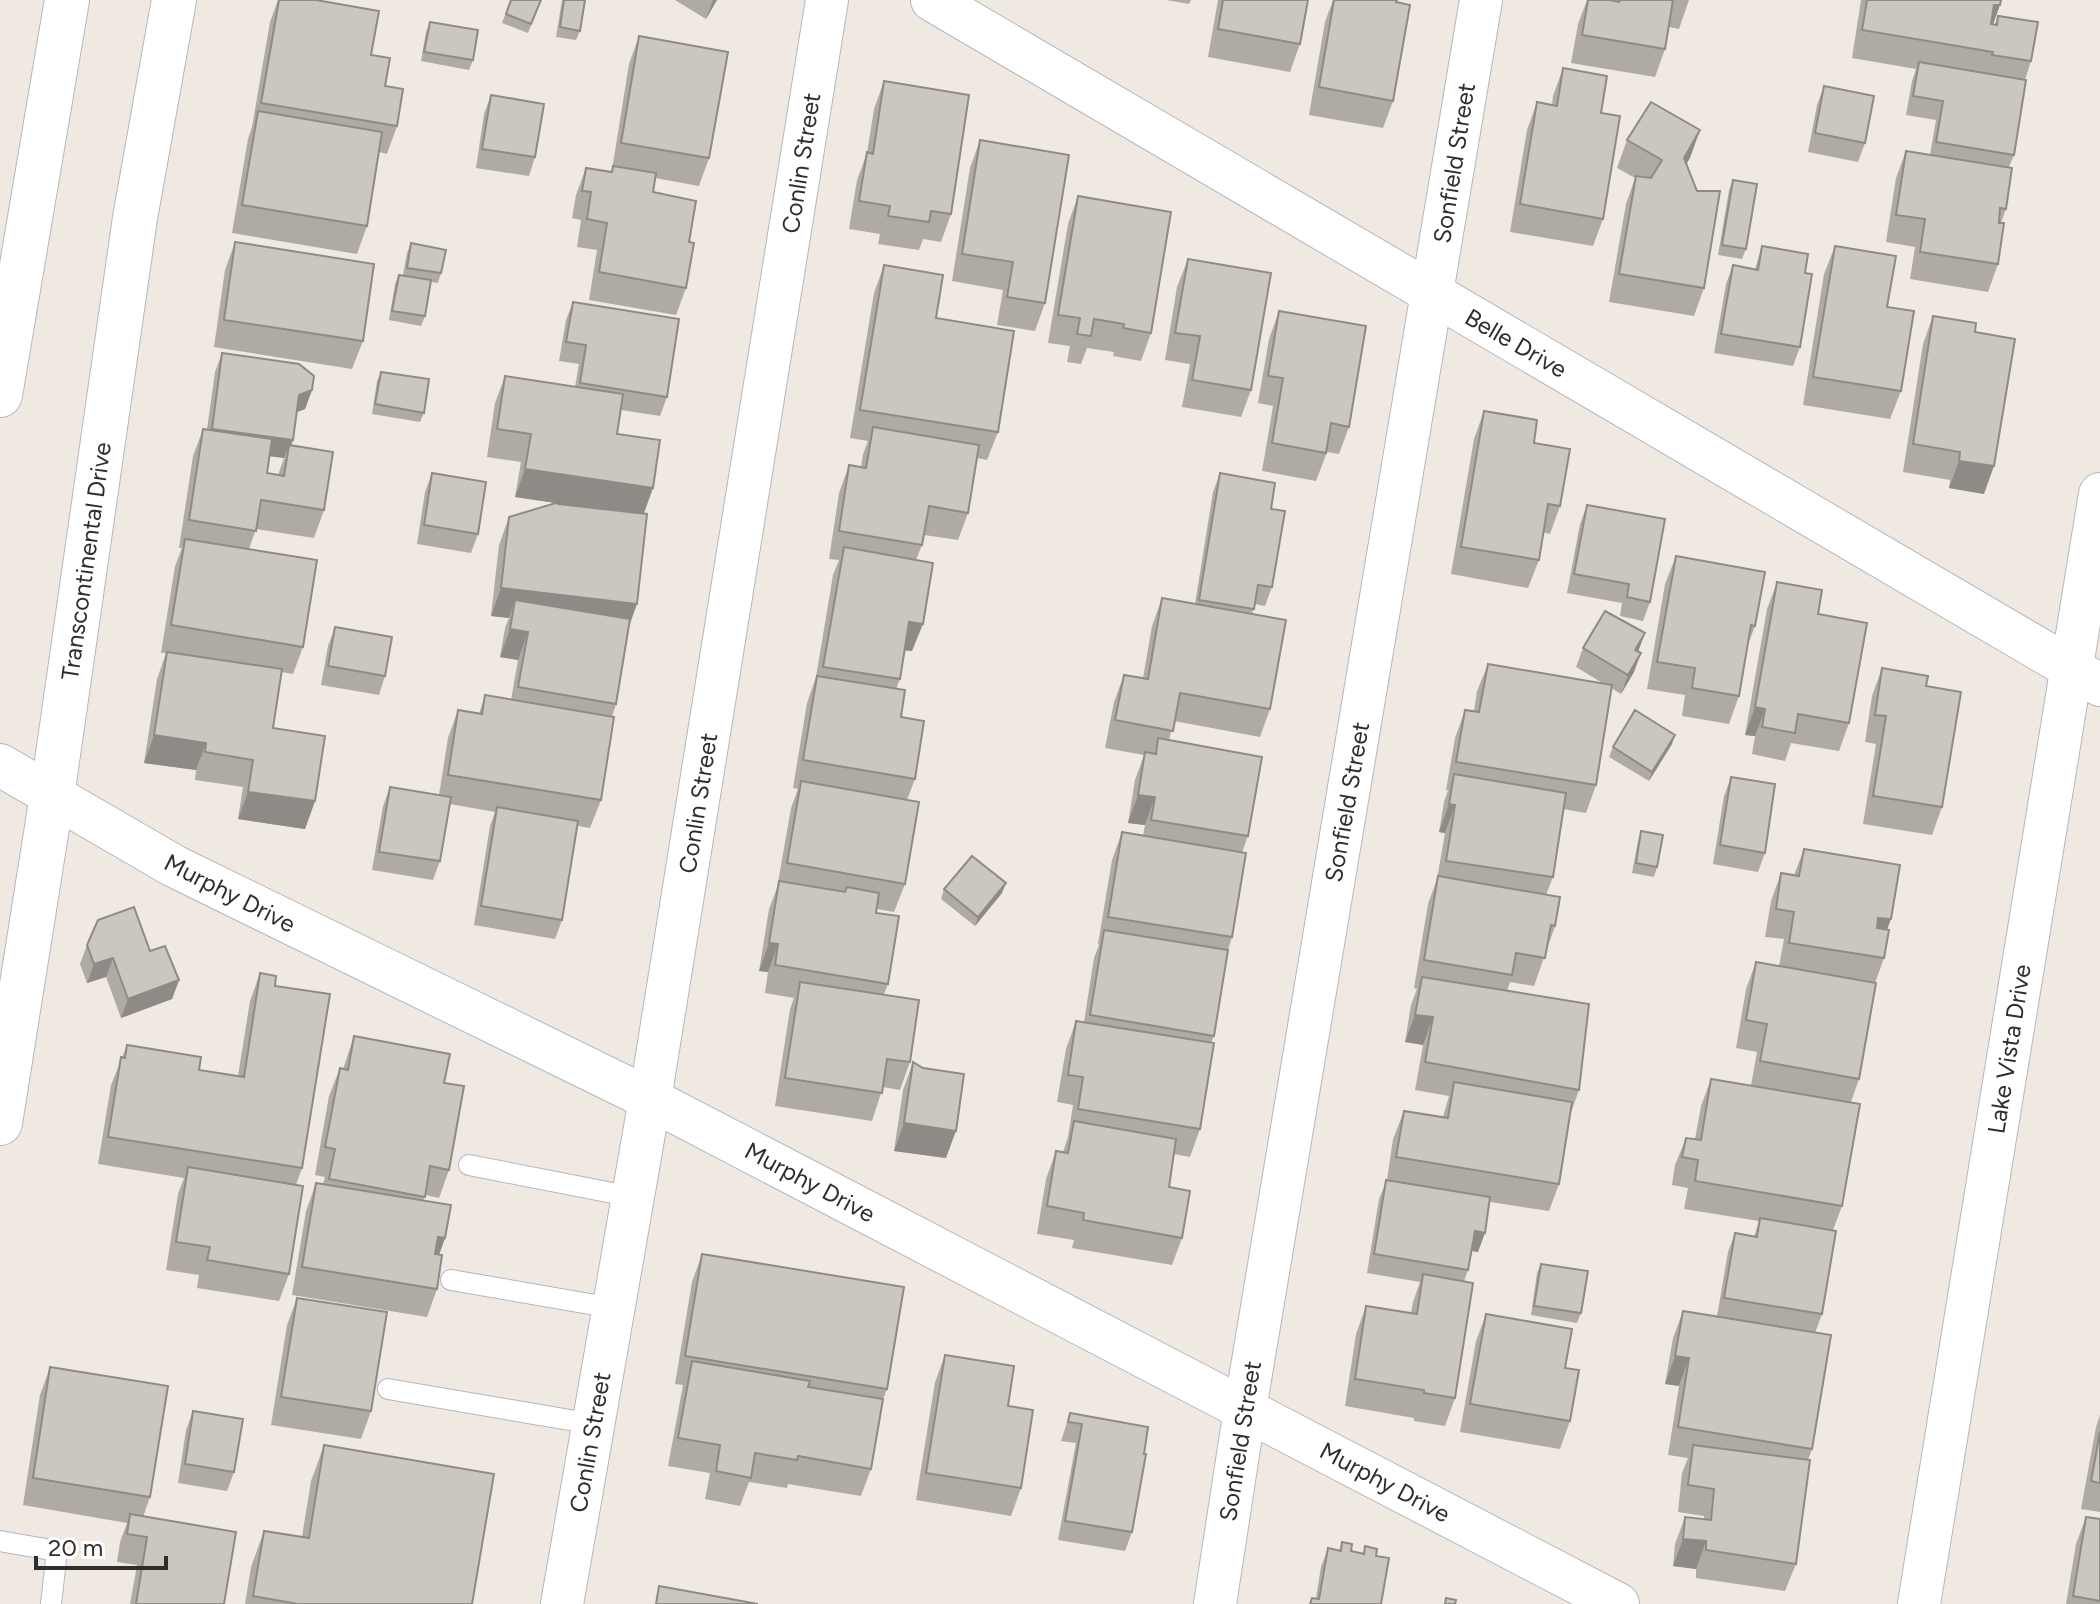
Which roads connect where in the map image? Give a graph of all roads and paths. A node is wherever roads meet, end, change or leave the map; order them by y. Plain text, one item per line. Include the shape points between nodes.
1 (67, 0) edge
2 (174, 0) edge
3 (827, 0) edge
4 (932, 0) edge
5 (1481, 0) edge
6 (1432, 293) junction
7 (0, 395) edge
8 (2100, 494) edge
9 (2085, 676) edge
10 (0, 765) edge
11 (52, 796) junction
12 (650, 1099) junction
13 (0, 1123) edge
14 (469, 1165) dead end
15 (633, 1197) junction
16 (451, 1280) dead end
17 (613, 1308) junction
18 (388, 1389) dead end
19 (1245, 1409) junction
20 (593, 1424) junction
21 (0, 1541) edge
22 (51, 1604) edge
23 (562, 1604) edge
24 (1215, 1604) edge
25 (1618, 1604) edge
26 (1919, 1604) edge

1 - 7 street
2 - 11 street, Transcontinental Drive via 135,218
3 - 12 street, Conlin Street
4 - 6 street, Belle Drive
5 - 6 street, Sonfield Street
6 - 9 street, Belle Drive
6 - 19 street, Sonfield Street
8 - 9 street, Lake Vista Drive
9 - 26 street, Lake Vista Drive
10 - 11 street, Murphy Drive
11 - 12 street, Murphy Drive via 174,866
11 - 13 street, Transcontinental Drive
12 - 15 street, Conlin Street
12 - 19 street, Murphy Drive
14 - 15 lane
15 - 17 street, Conlin Street
16 - 17 lane
17 - 20 street, Conlin Street
18 - 20 lane
19 - 24 street, Sonfield Street
19 - 25 street, Murphy Drive
20 - 23 street, Conlin Street
21 - 22 lane via 57,1551

